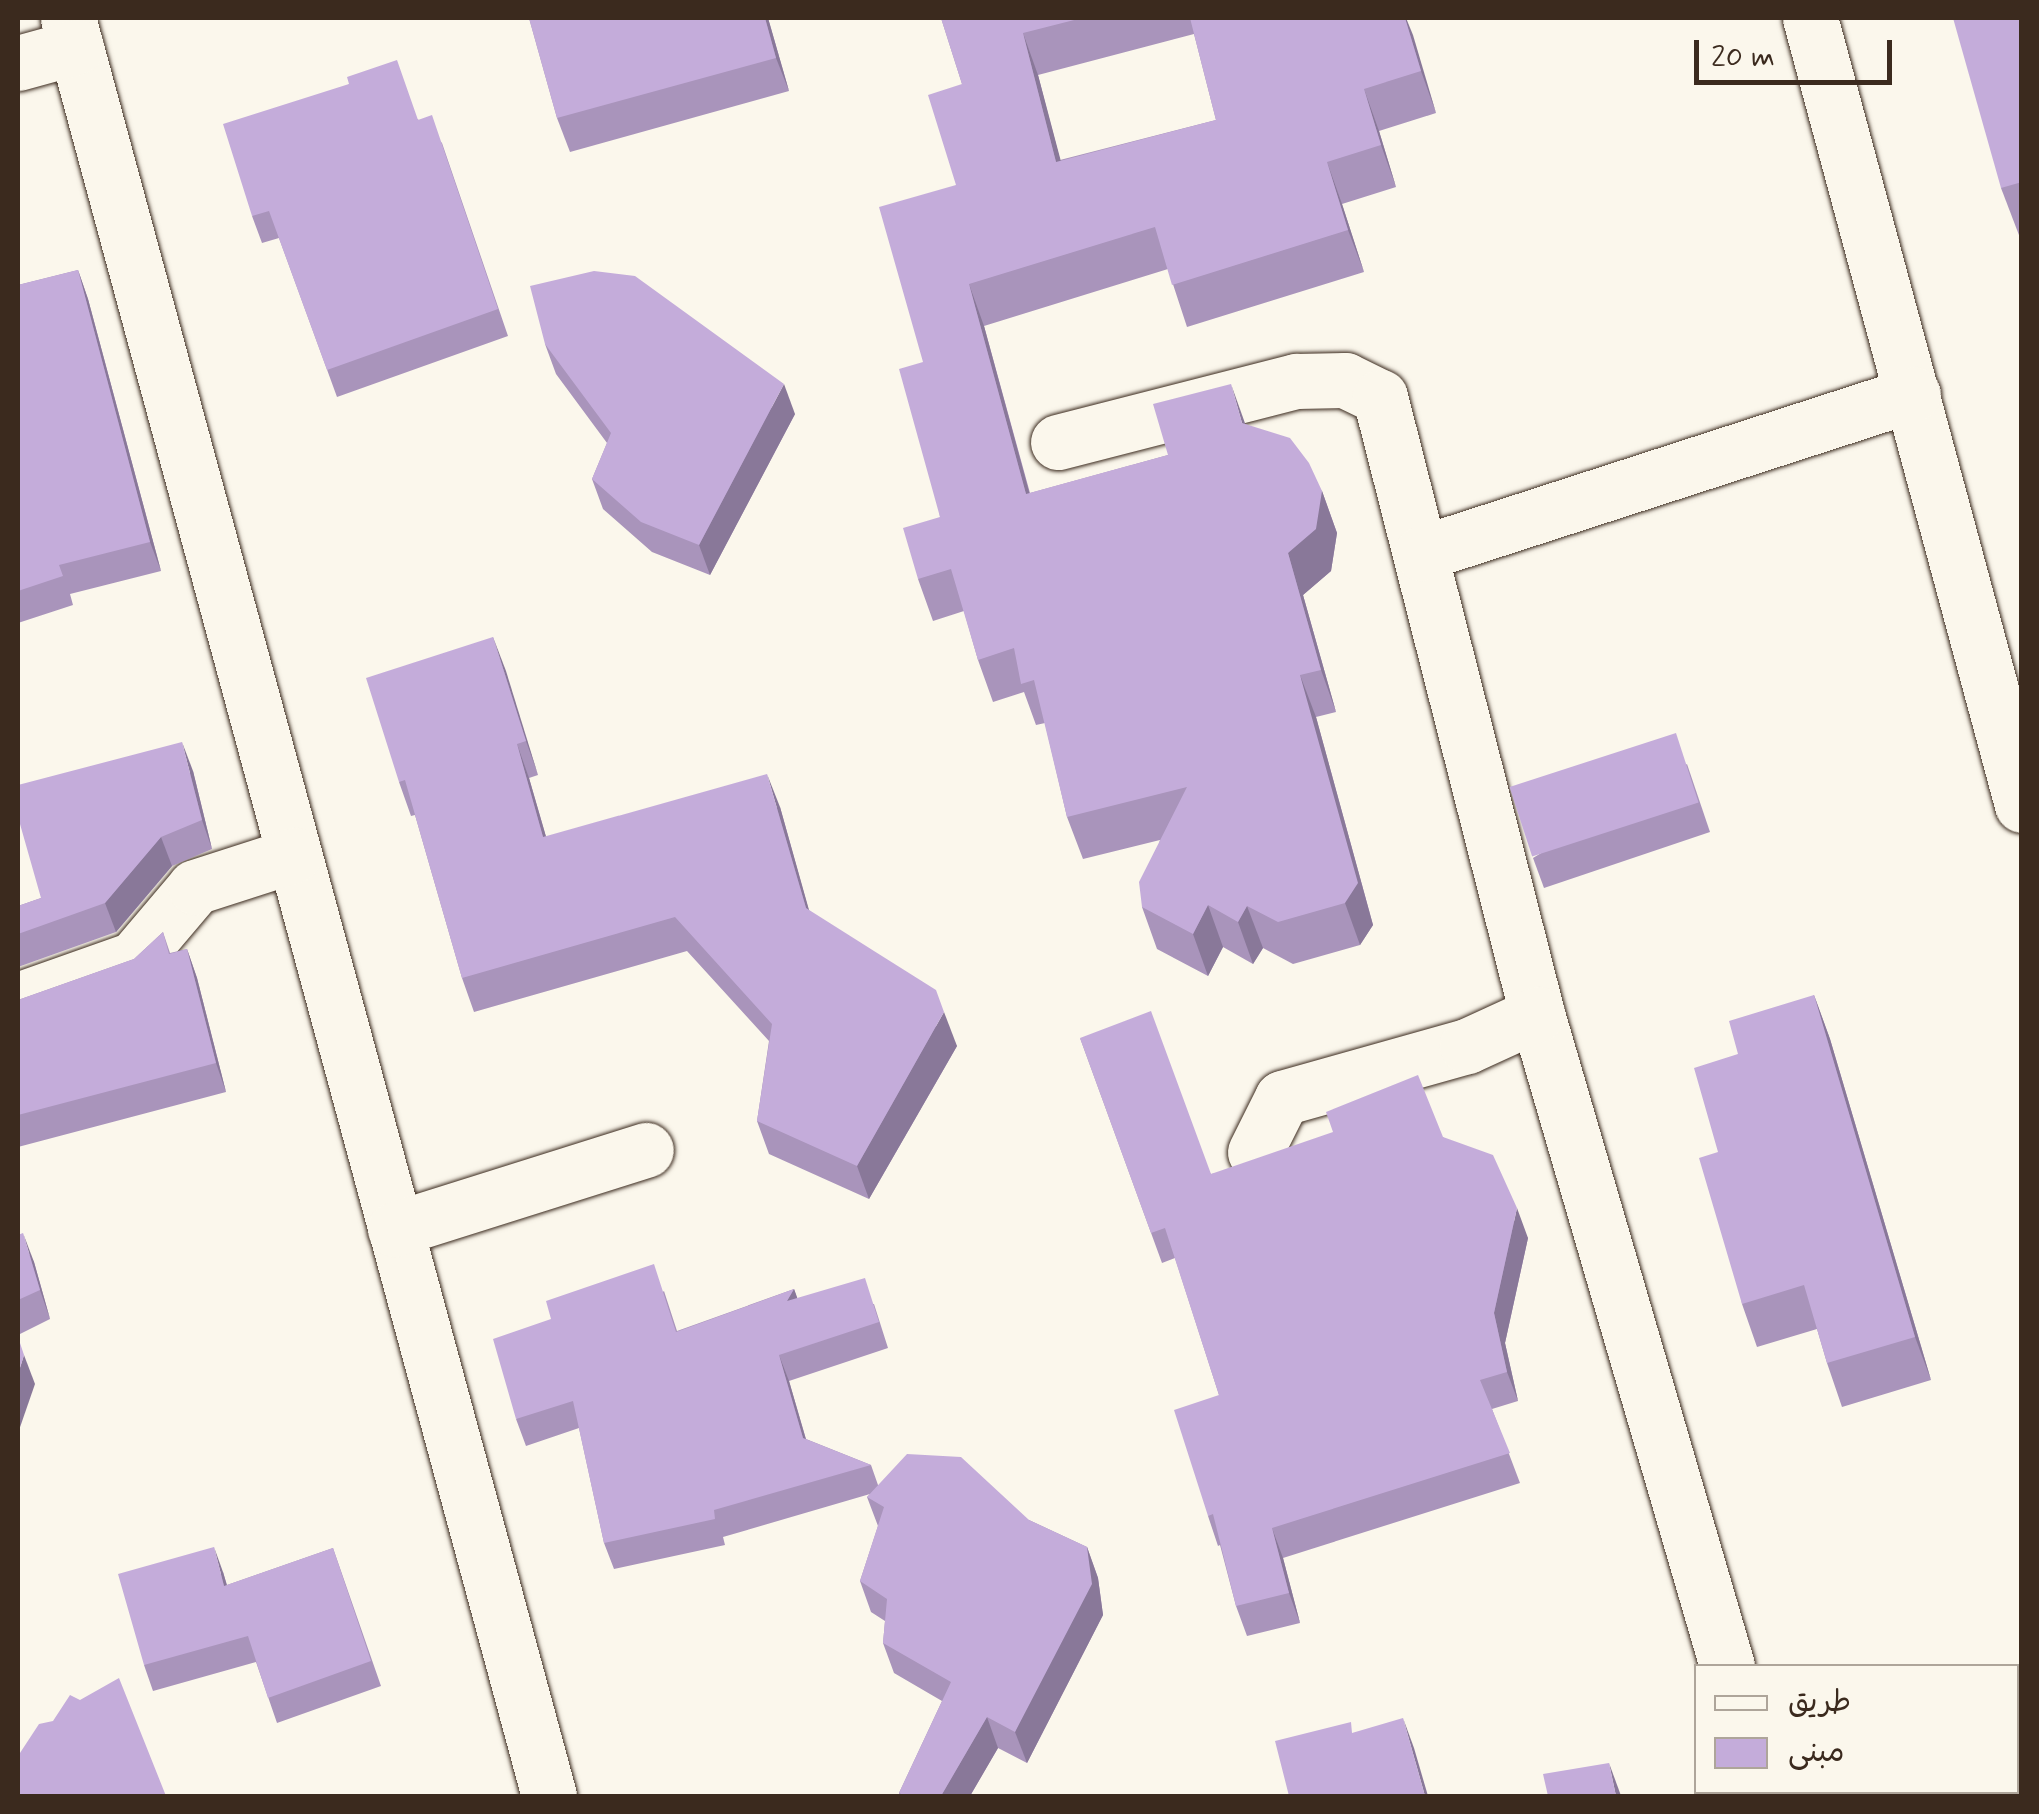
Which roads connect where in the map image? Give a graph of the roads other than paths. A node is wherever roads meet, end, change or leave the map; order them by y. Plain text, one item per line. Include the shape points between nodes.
1 (1810, 18) edge
2 (72, 32) edge
3 (18, 63) edge
4 (1913, 394) junction
5 (1058, 442) dead end
6 (1422, 552) junction
7 (2022, 805) edge
8 (294, 855) junction
9 (18, 1000) edge
10 (1537, 1014) junction
11 (646, 1150) dead end
12 (1254, 1152) dead end
13 (395, 1229) junction
14 (1726, 1664) edge
15 (549, 1796) edge

1 - 4 street
2 - 3 street
2 - 8 street
4 - 6 street
4 - 7 street
5 - 6 street via 1296,382 1345,380 1380,396
6 - 10 street
8 - 9 street via 195,887 134,960
8 - 13 street
10 - 12 street via 1467,1046 1282,1098
10 - 14 street
11 - 13 street
13 - 15 street

